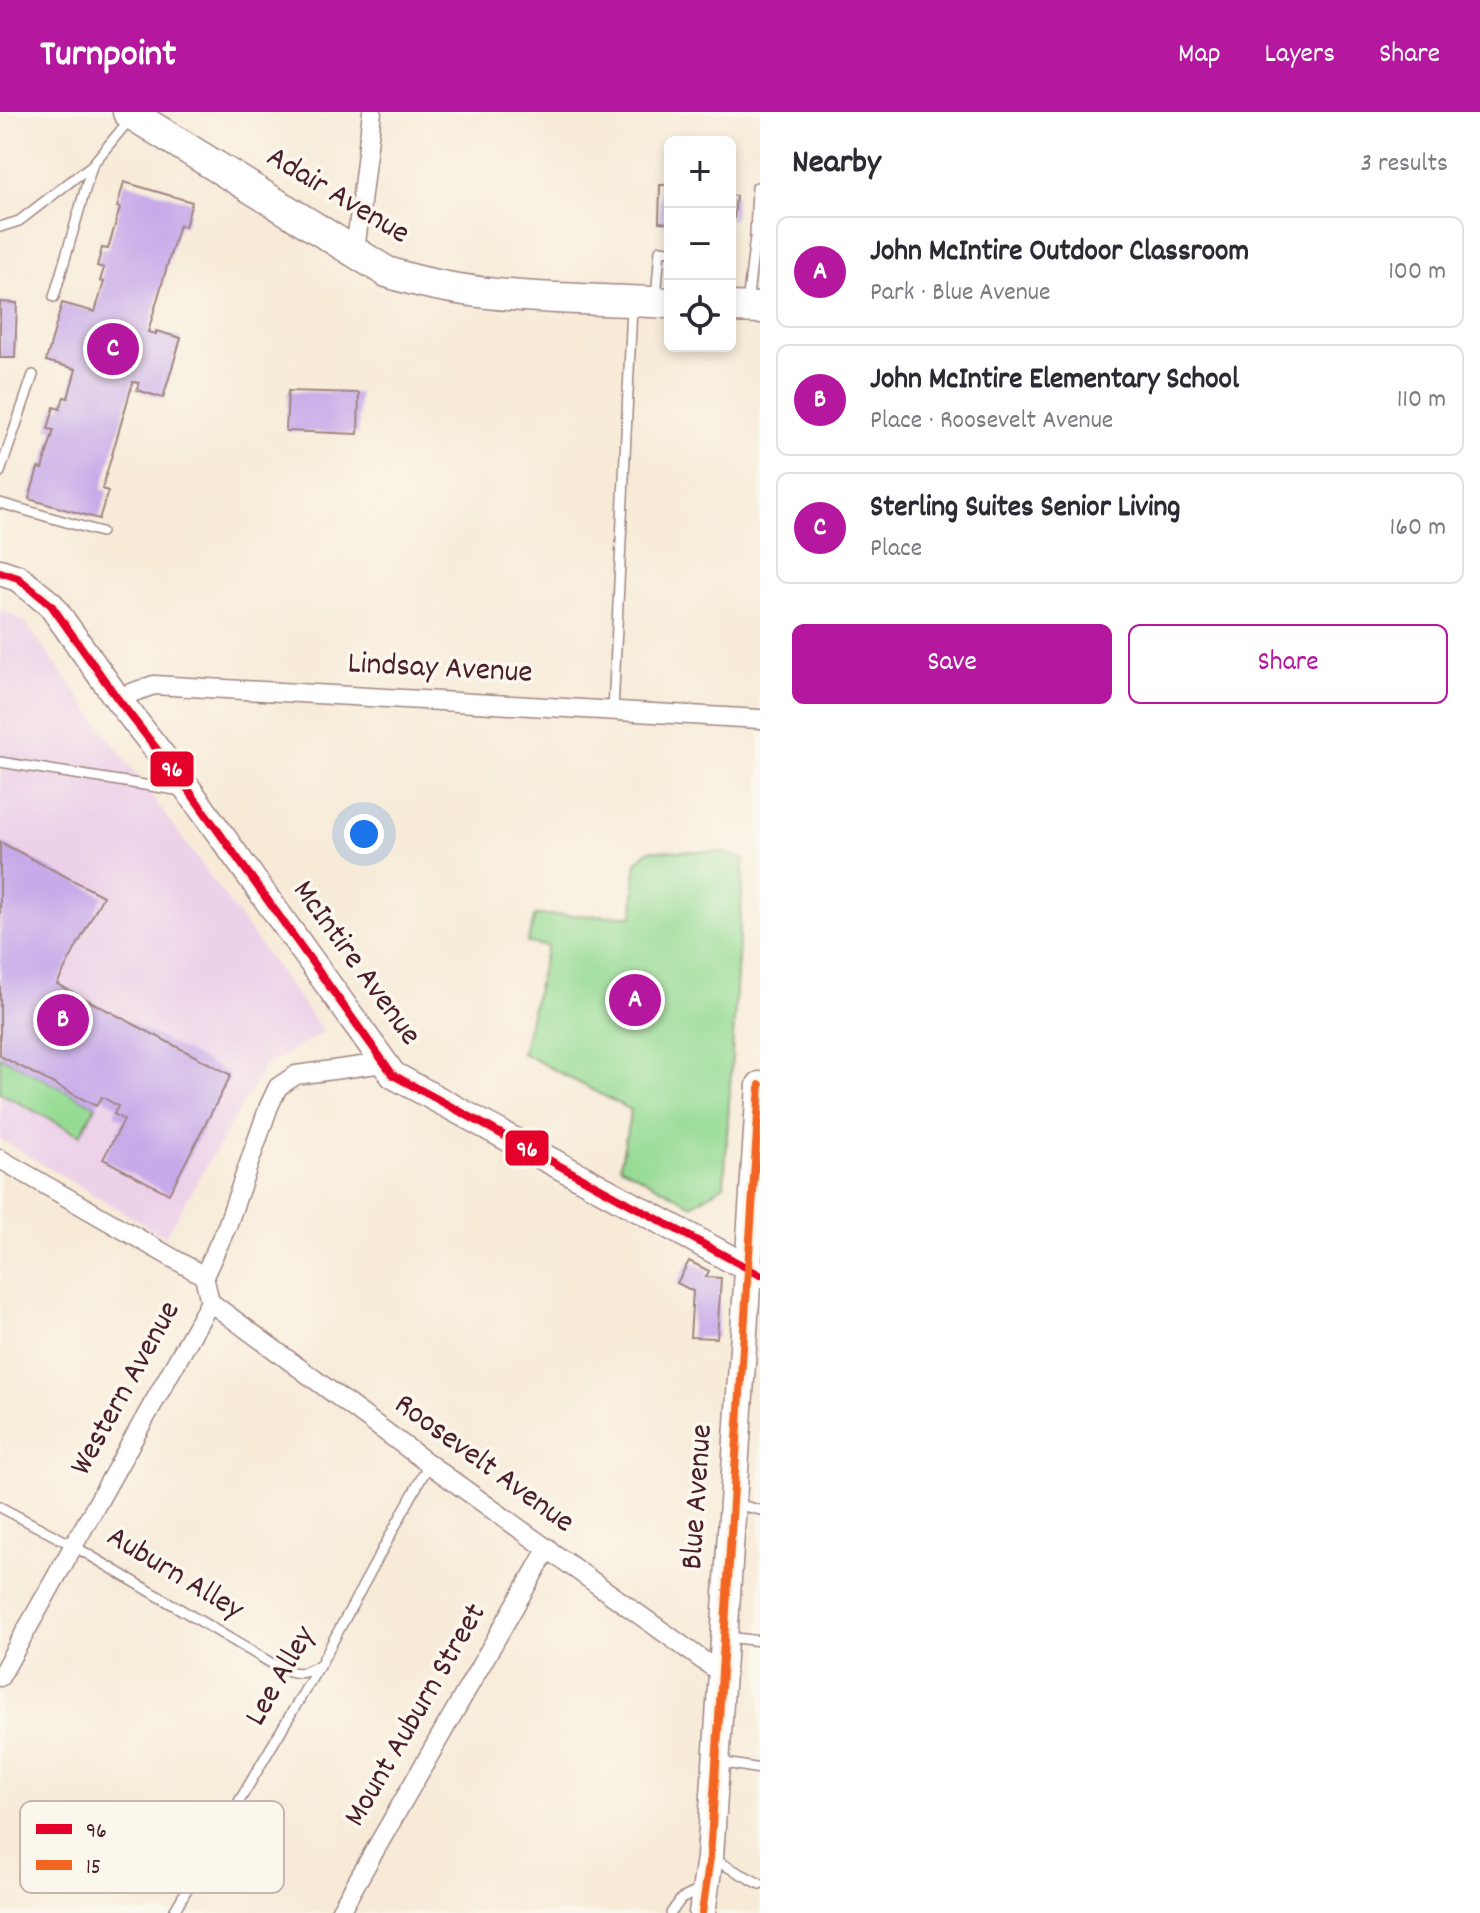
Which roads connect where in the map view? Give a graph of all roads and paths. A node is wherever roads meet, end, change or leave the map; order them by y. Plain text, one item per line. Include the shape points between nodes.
1 (372, 112) edge
2 (130, 114) edge
3 (164, 123) edge
4 (92, 165) junction
5 (760, 187) edge
6 (0, 227) edge
7 (664, 250) edge
8 (355, 252) junction
9 (54, 297) dead end
10 (653, 302) edge
11 (746, 307) edge
12 (33, 375) dead end
13 (0, 472) edge
14 (0, 503) edge
15 (101, 532) dead end
16 (0, 572) edge
17 (117, 698) junction
18 (613, 711) junction
19 (760, 719) edge
20 (0, 762) edge
21 (190, 792) junction
22 (384, 1063) junction
23 (760, 1085) edge
24 (3, 1166) edge
25 (754, 1270) edge
26 (204, 1276) junction
27 (210, 1302) junction
28 (752, 1352) edge
29 (429, 1464) junction
30 (732, 1503) junction
31 (0, 1507) edge
32 (760, 1510) edge
33 (74, 1546) junction
34 (548, 1548) junction
35 (725, 1636) junction
36 (760, 1641) edge
37 (321, 1663) junction
38 (722, 1674) junction
39 (0, 1677) edge
40 (717, 1762) junction
41 (760, 1769) edge
42 (239, 1801) edge
43 (710, 1857) junction
44 (760, 1884) edge
45 (185, 1893) edge
46 (704, 1900) edge
47 (173, 1913) edge
48 (339, 1913) edge
49 (671, 1913) edge

1 - 8 street
2 - 3 main road, Adair Avenue
2 - 4 lane
3 - 8 main road, Adair Avenue
4 - 6 lane via 19,221
4 - 9 lane
5 - 11 lane
7 - 10 lane
8 - 10 main road, Adair Avenue via 387,272 425,285
10 - 18 lane
12 - 13 lane
14 - 15 lane
16 - 17 street, McIntire Avenue via 18,578 51,605
17 - 18 street, Lindsay Avenue via 154,685
17 - 21 street, McIntire Avenue
18 - 19 street, Lindsay Avenue
20 - 21 lane
21 - 22 street, McIntire Avenue
22 - 25 street, McIntire Avenue via 393,1075
22 - 26 street, Western Avenue via 296,1075 278,1087
23 - 25 street, Blue Avenue
24 - 26 street
25 - 28 street, Blue Avenue
26 - 27 street, Western Avenue
27 - 29 street, Roosevelt Avenue
27 - 33 street, Western Avenue
28 - 30 street, Blue Avenue
29 - 34 street, Roosevelt Avenue
29 - 37 lane, Lee Alley
30 - 32 lane
30 - 35 street, Blue Avenue
31 - 33 lane, Auburn Alley
33 - 37 lane, Auburn Alley via 276,1666 294,1674
33 - 39 street, Western Avenue
34 - 38 street, Roosevelt Avenue
34 - 48 street, Mount Auburn Street
35 - 36 lane
35 - 38 street, Blue Avenue
37 - 42 lane, Lee Alley
38 - 40 street, Blue Avenue
40 - 41 lane
40 - 43 street, Blue Avenue
43 - 44 lane
43 - 46 street, Blue Avenue
45 - 47 lane, Lee Alley
46 - 49 lane via 686,1894

